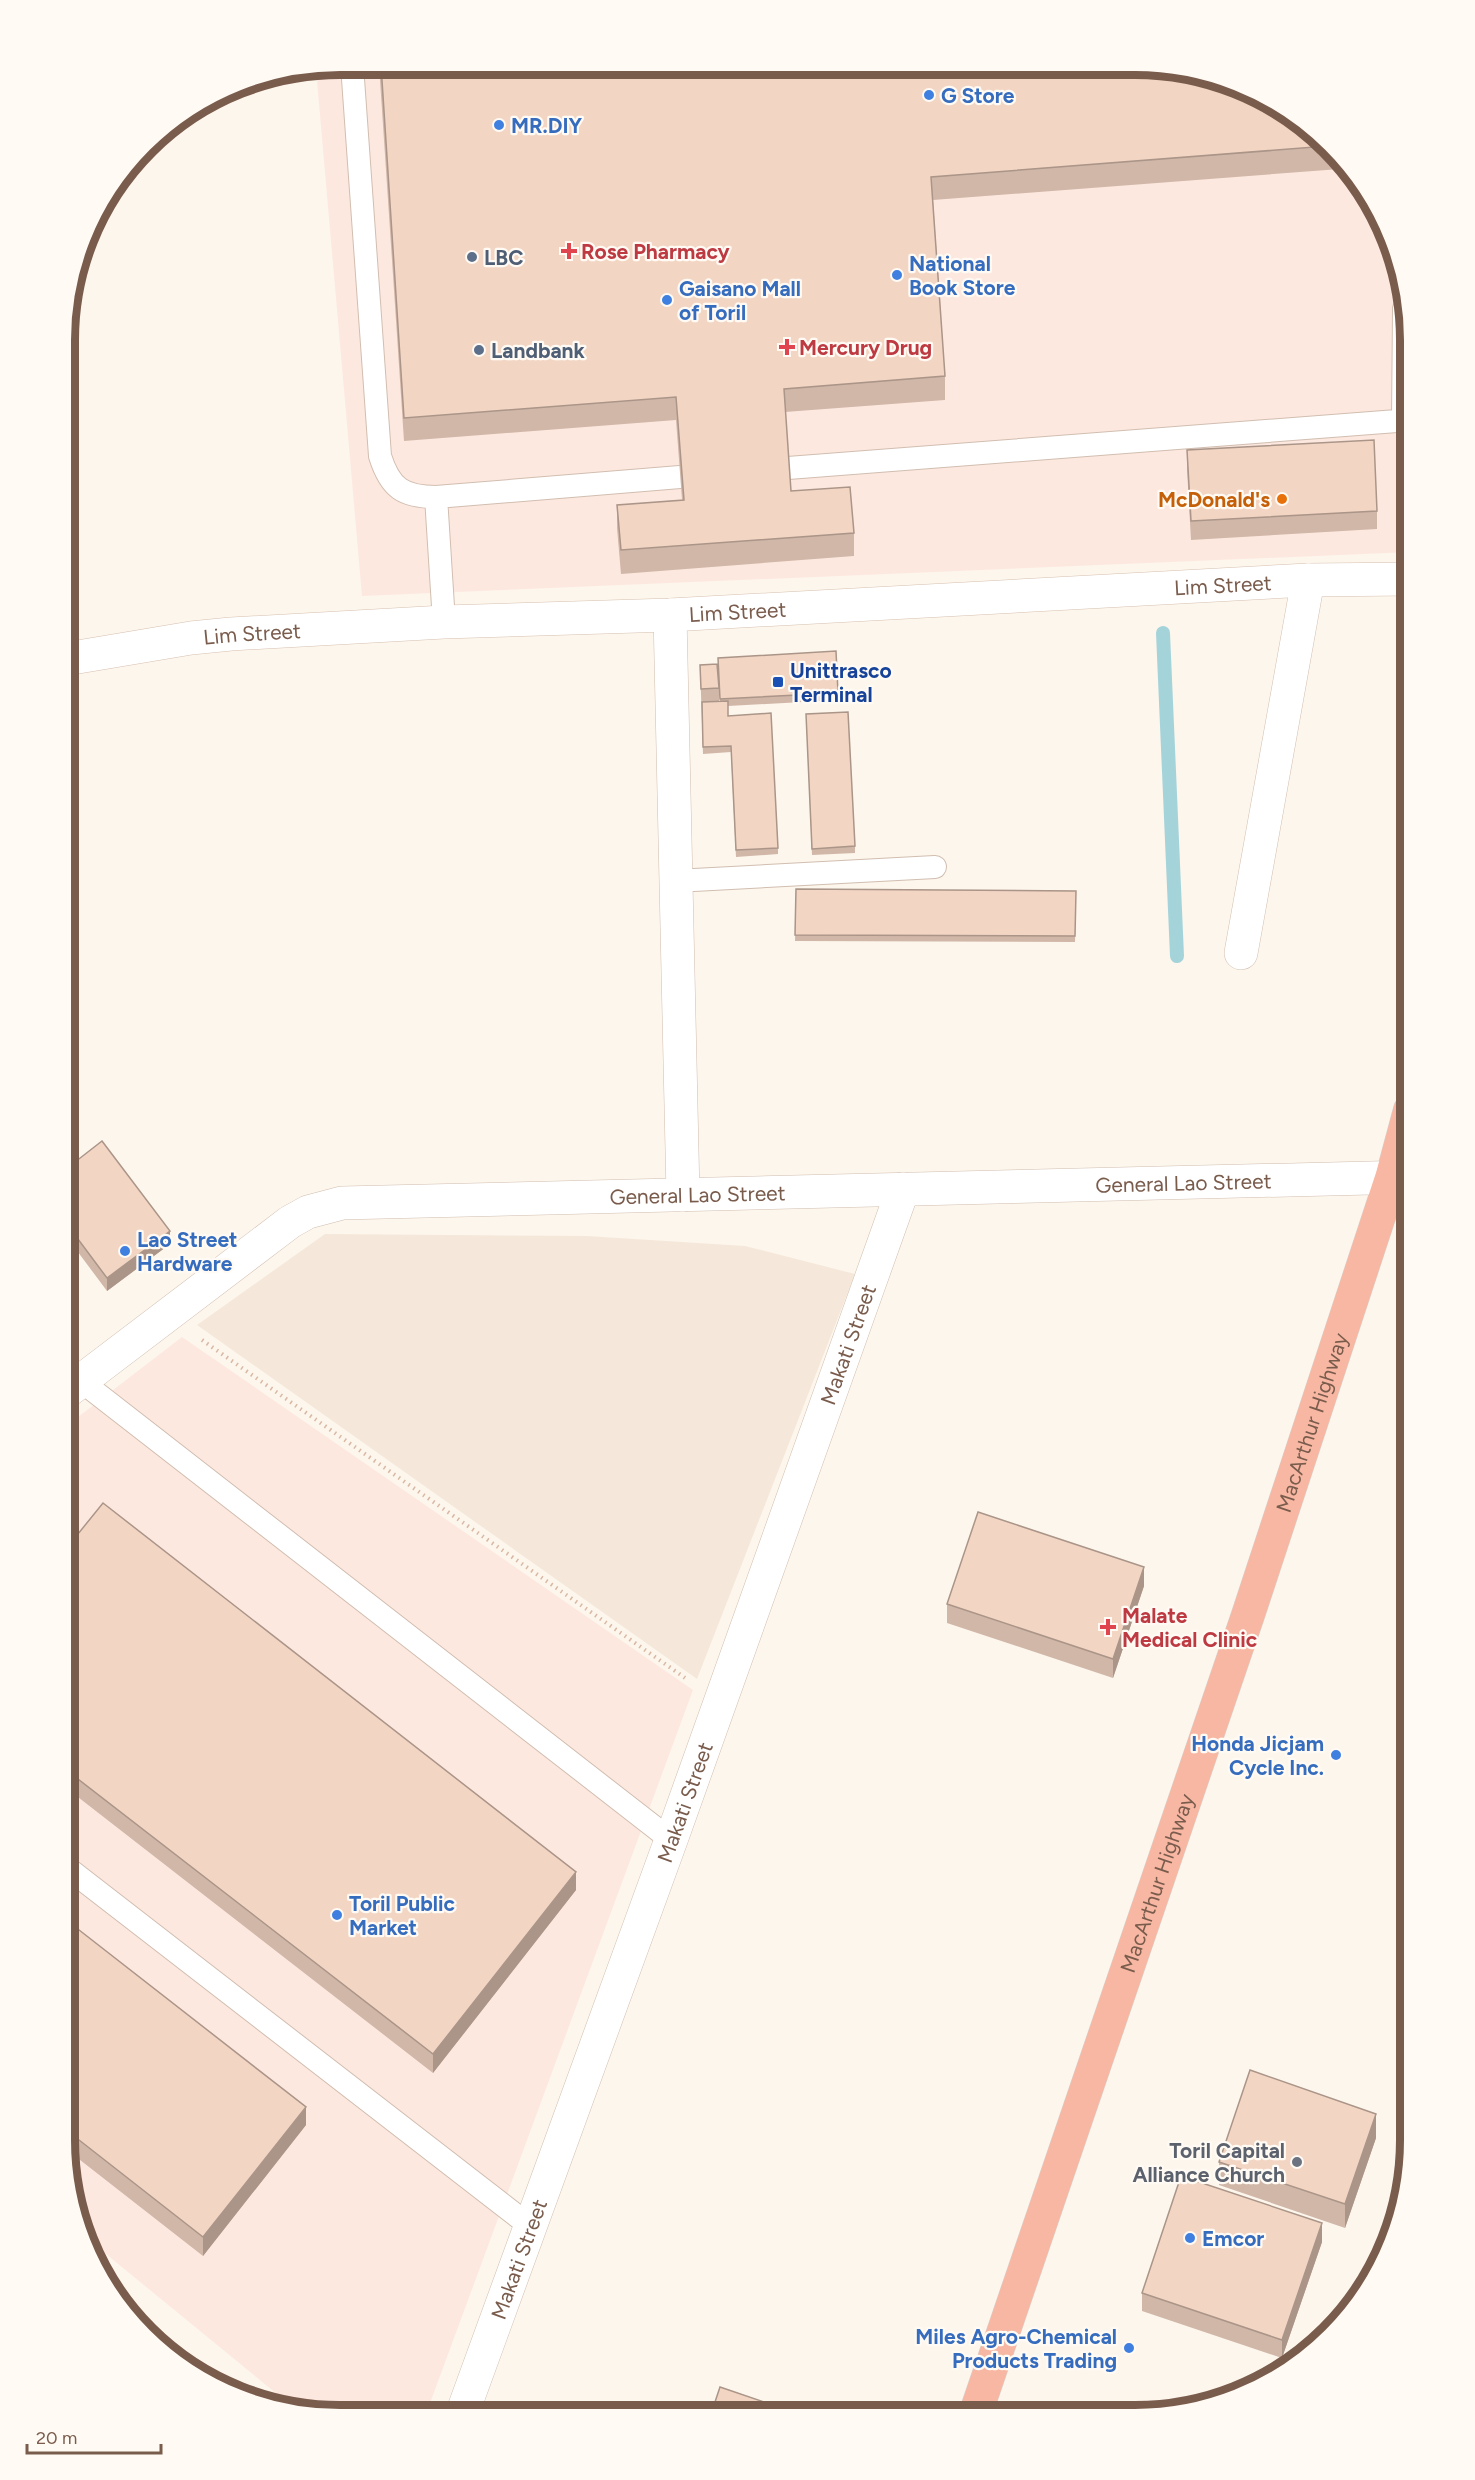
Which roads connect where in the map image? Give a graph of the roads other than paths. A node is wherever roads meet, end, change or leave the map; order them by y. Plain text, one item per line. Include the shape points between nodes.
1 (353, 75) edge
2 (1400, 421) edge
3 (788, 468) edge
4 (680, 477) edge
5 (436, 497) junction
6 (1400, 579) edge
7 (1308, 580) junction
8 (670, 615) junction
9 (444, 622) junction
10 (75, 658) edge
11 (935, 867) dead end
12 (675, 881) junction
13 (1241, 953) dead end
14 (1400, 1177) edge
15 (1400, 1180) edge
16 (903, 1189) junction
17 (683, 1194) junction
18 (75, 1385) edge
19 (75, 1389) edge
20 (670, 1840) junction
21 (75, 1874) edge
22 (530, 2226) junction
23 (465, 2405) edge
24 (978, 2405) edge

1 - 5 lane via 380,456 388,477 405,493
2 - 3 lane
4 - 5 lane
5 - 9 lane
6 - 7 street, Lim Street
7 - 8 street, Lim Street
7 - 13 street
8 - 9 street, Lim Street
8 - 12 street
9 - 10 street, Lim Street via 201,637
11 - 12 lane
12 - 17 street
14 - 16 street, General Lao Street
15 - 24 highway, MacArthur Highway
16 - 17 street, General Lao Street
16 - 20 street, Makati Street
17 - 18 street, General Lao Street via 324,1206 290,1222
19 - 20 lane
20 - 22 street, Makati Street
21 - 22 lane
22 - 23 street, Makati Street

